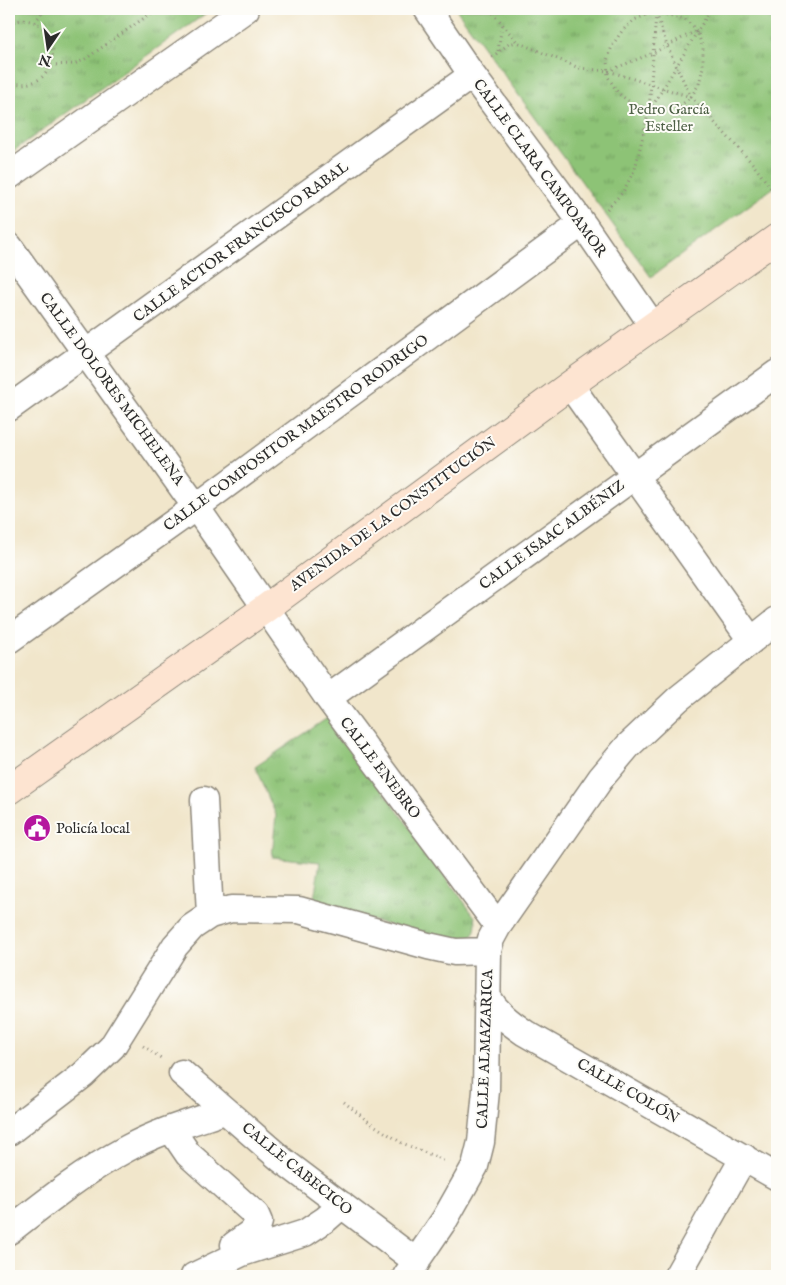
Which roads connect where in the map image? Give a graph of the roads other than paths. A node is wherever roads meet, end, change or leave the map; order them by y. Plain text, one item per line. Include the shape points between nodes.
1 (246, 9) edge
2 (427, 9) edge
3 (472, 75) junction
4 (9, 176) edge
5 (583, 225) junction
6 (777, 238) edge
7 (9, 246) edge
8 (653, 326) junction
9 (85, 354) junction
10 (777, 373) edge
11 (570, 385) junction
12 (9, 408) edge
13 (634, 476) junction
14 (196, 507) junction
15 (266, 608) junction
16 (777, 620) edge
17 (9, 640) edge
18 (751, 640) junction
19 (328, 698) junction
20 (9, 790) edge
21 (204, 800) dead end
22 (210, 915) junction
23 (498, 926) junction
24 (488, 951) junction
25 (487, 996) junction
26 (182, 1073) road end
27 (225, 1111) junction
28 (171, 1129) junction
29 (9, 1132) edge
30 (744, 1157) junction
31 (777, 1177) edge
32 (342, 1205) junction
33 (9, 1231) edge
34 (242, 1254) junction
35 (411, 1269) edge
36 (194, 1276) edge
37 (677, 1276) edge

1 - 4 street
2 - 3 street, CALLE CLARA CAMPOAMOR
3 - 5 street, CALLE CLARA CAMPOAMOR
3 - 9 street, CALLE ACTOR FRANCISCO RABAL
5 - 8 street, CALLE CLARA CAMPOAMOR
5 - 14 street, CALLE COMPOSITOR MAESTRO RODRIGO
6 - 8 street, AVENIDA DE LA CONSTITUCIÓN
7 - 9 street, CALLE DOLORES MICHELENA
8 - 11 street, AVENIDA DE LA CONSTITUCIÓN
9 - 12 street, CALLE ACTOR FRANCISCO RABAL
9 - 14 street, CALLE DOLORES MICHELENA
10 - 13 street, CALLE ISAAC ALBÉNIZ
11 - 13 street
11 - 15 street, AVENIDA DE LA CONSTITUCIÓN
13 - 18 street
13 - 19 street, CALLE ISAAC ALBÉNIZ
14 - 15 street, CALLE DOLORES MICHELENA
14 - 17 street, CALLE COMPOSITOR MAESTRO RODRIGO
15 - 19 street, CALLE ENEBRO
15 - 20 street, AVENIDA DE LA CONSTITUCIÓN
16 - 18 street, CALLE ALMAZARICA
18 - 23 street, CALLE ALMAZARICA via 678,699 628,746 601,778
19 - 23 street, CALLE ENEBRO
21 - 22 street
22 - 24 street via 231,909 299,910 455,952
22 - 29 street via 192,927 175,946 112,1047 83,1075
23 - 24 street, CALLE ALMAZARICA
24 - 25 street, CALLE ALMAZARICA
25 - 30 street, CALLE COLÓN via 502,1017 525,1033
25 - 35 street, CALLE ALMAZARICA via 486,1091 475,1166 465,1187
26 - 27 street, CALLE CABECICO
27 - 28 street
27 - 32 street, CALLE CABECICO
28 - 33 street via 128,1148 71,1182
28 - 34 street via 188,1154 256,1215 257,1228 234,1245
30 - 31 street, CALLE COLÓN
30 - 37 street
32 - 34 street via 326,1220 305,1232
32 - 35 street, CALLE CABECICO
34 - 36 street

